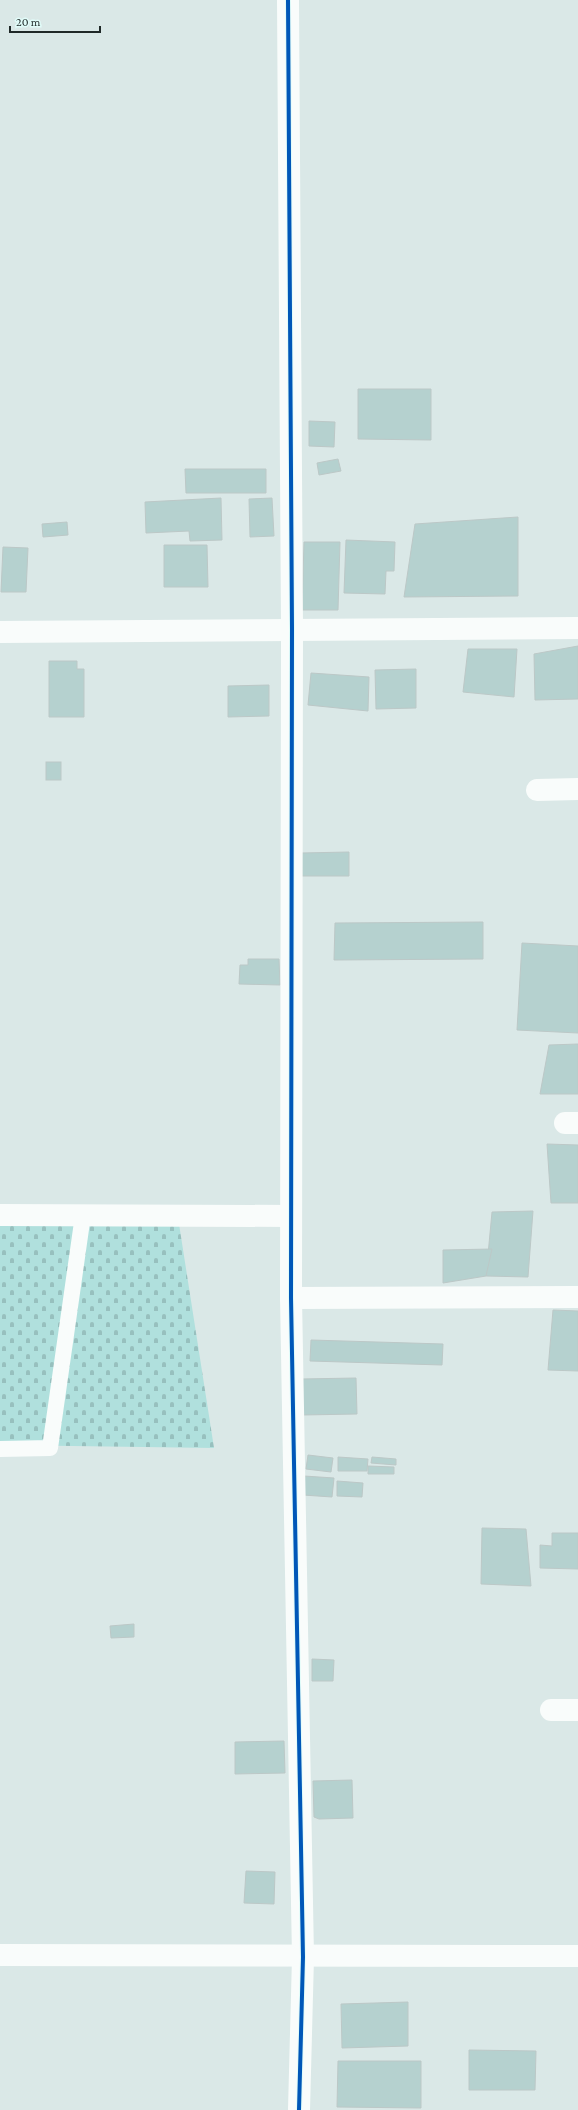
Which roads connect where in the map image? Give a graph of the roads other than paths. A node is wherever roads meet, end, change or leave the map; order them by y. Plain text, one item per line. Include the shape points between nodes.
1 (288, 0) edge
2 (578, 628) edge
3 (292, 629) junction
4 (0, 632) edge
5 (578, 789) edge
6 (537, 790) dead end
7 (0, 1215) edge
8 (83, 1215) junction
9 (291, 1216) junction
10 (578, 1297) edge
11 (291, 1298) junction
12 (0, 1449) edge
13 (551, 1710) dead end
14 (578, 1710) edge
15 (0, 1955) edge
16 (578, 1956) edge
17 (303, 1957) junction
18 (298, 2110) edge

1 - 3 street
2 - 3 street
3 - 4 street
3 - 9 street
5 - 6 street
7 - 8 street
8 - 9 street
8 - 12 lane via 50,1448
9 - 11 street
10 - 11 street
11 - 17 street
13 - 14 street
15 - 17 street
16 - 17 street
17 - 18 street

